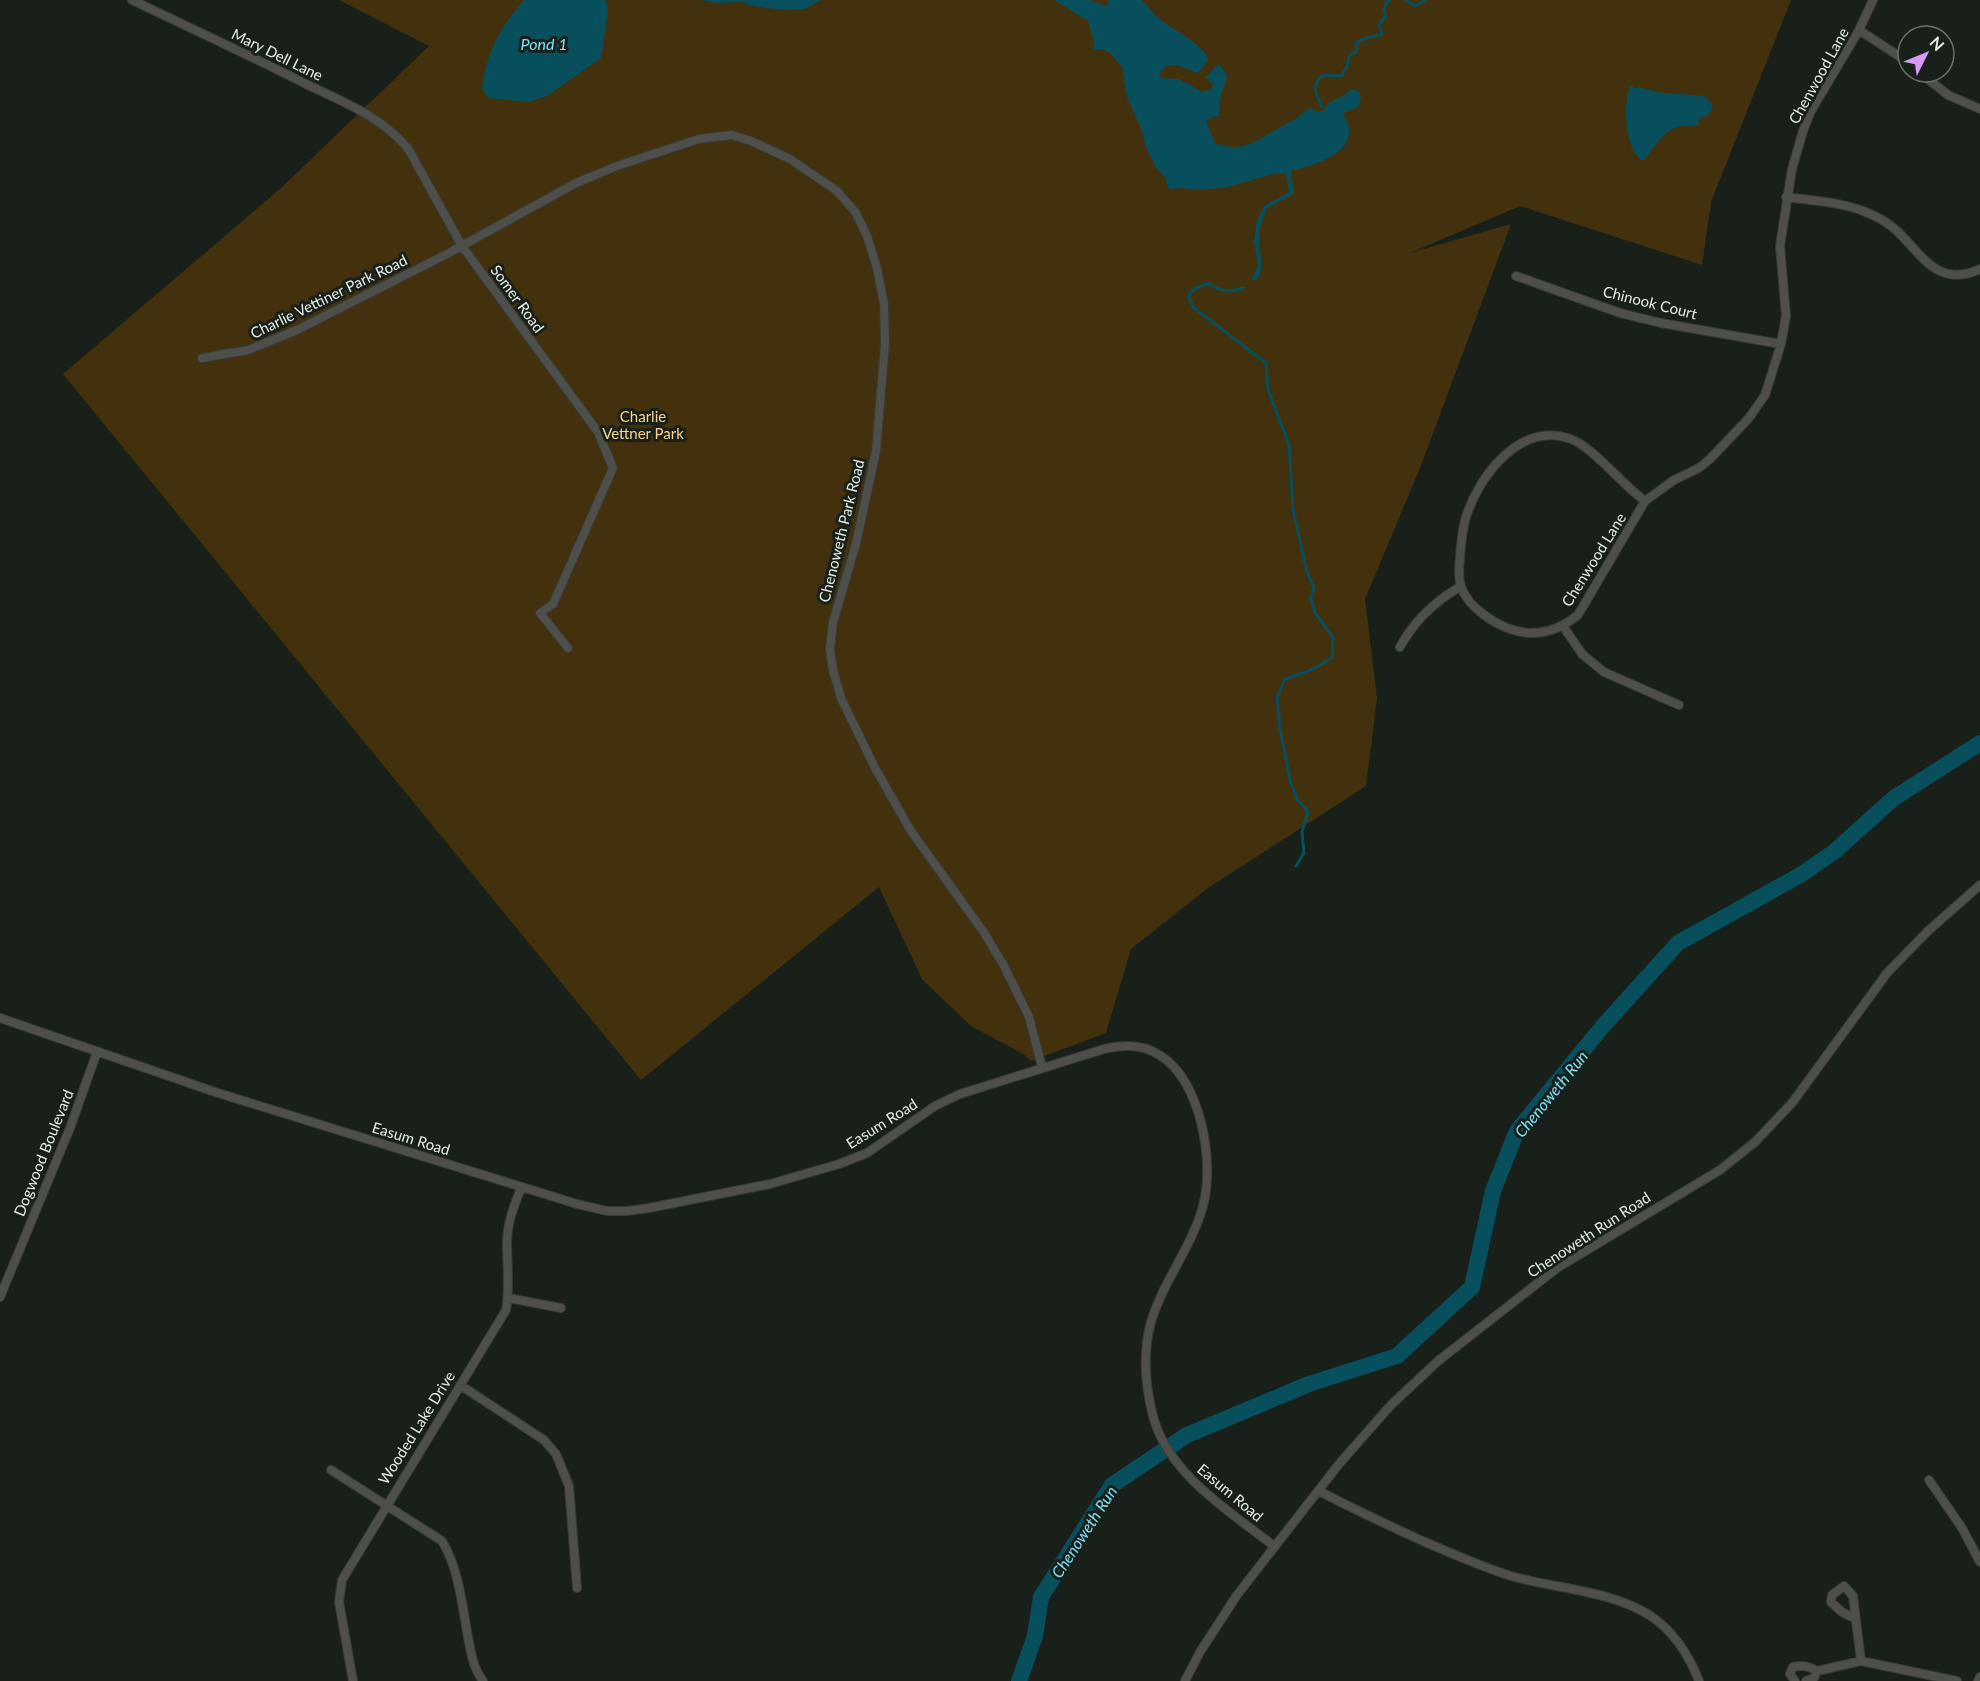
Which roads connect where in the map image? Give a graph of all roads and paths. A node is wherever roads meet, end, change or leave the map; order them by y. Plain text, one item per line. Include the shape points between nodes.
1 (132, 0) edge
2 (1873, 0) edge
3 (1859, 30) junction
4 (1896, 54) edge
5 (1934, 84) edge
6 (1980, 109) edge
7 (403, 143) joint
8 (1786, 197) junction
9 (462, 246) junction
10 (1980, 269) edge
11 (1516, 276) dead end
12 (1781, 344) junction
13 (202, 358) dead end
14 (1645, 501) junction
15 (1462, 589) junction
16 (1563, 626) junction
17 (1400, 647) dead end
18 (568, 648) dead end
19 (1679, 705) dead end
20 (1980, 885) edge
21 (0, 1017) edge
22 (97, 1052) junction
23 (1042, 1067) junction
24 (521, 1188) junction
25 (0, 1298) edge
26 (508, 1298) junction
27 (561, 1308) dead end
28 (460, 1384) junction
29 (331, 1470) dead end
30 (1929, 1480) dead end
31 (1319, 1491) junction
32 (386, 1505) junction
33 (1275, 1546) junction
34 (1980, 1562) edge
35 (577, 1587) dead end
36 (1854, 1618) dead end
37 (1861, 1661) junction
38 (1817, 1671) junction
39 (1980, 1677) edge
40 (353, 1681) edge
41 (483, 1681) edge
42 (1185, 1681) edge
43 (1699, 1681) edge
44 (1796, 1681) edge
45 (1806, 1681) edge
46 (1957, 1681) edge
47 (1978, 1681) edge

1 - 7 street, Mary Dell Lane via 359,110
2 - 3 street, Chenwood Lane
3 - 4 street
3 - 8 street, Chenwood Lane via 1811,111
5 - 6 street via 1948,95
7 - 9 street, Somer Road
8 - 10 street via 1873,215 1894,229 1924,262 1944,272 1965,274
8 - 12 street, Chenwood Lane via 1780,246 1786,316
9 - 13 street, Charlie Vettiner Park Road via 297,330 248,351
9 - 18 street, Somer Road via 598,432 613,468 553,604 540,613
9 - 23 street, Chenoweth Park Road via 604,171 660,150 732,135 790,159 837,191 856,213 877,268 884,304 885,344 876,451 833,622 832,670 841,698 875,768 906,822 1004,966 1029,1017
11 - 12 street, Chinook Court via 1620,313
12 - 14 street, Chenwood Lane via 1765,395 1749,418 1699,468
14 - 15 street via 1580,443 1558,436 1528,440 1490,472 1472,500 1461,538
14 - 16 street, Chenwood Lane via 1578,615
15 - 16 street, Chenwood Lane via 1481,612 1508,629 1529,634
15 - 17 street via 1430,607
16 - 19 street via 1582,654 1604,672
20 - 31 street, Chenoweth Run Road via 1887,973 1792,1103 1755,1142 1720,1170 1557,1268 1499,1312 1390,1405
21 - 22 street, Easum Road
22 - 24 street, Easum Road
22 - 25 street, Dogwood Boulevard
23 - 24 street, Easum Road via 960,1094 854,1159 770,1184 627,1211 596,1209
23 - 33 street, Easum Road via 1127,1045 1161,1056 1177,1070 1189,1089 1207,1158 1206,1195 1196,1227 1158,1305 1148,1340 1147,1386 1152,1413 1161,1440 1196,1484
24 - 26 street, Wooded Lake Drive via 507,1234
26 - 27 street
26 - 28 street, Wooded Lake Drive via 506,1310
28 - 32 street, Wooded Lake Drive
28 - 35 street via 544,1440 556,1454 569,1486
29 - 32 street
30 - 34 street
31 - 33 street, Chenoweth Run Road
31 - 43 street via 1487,1568 1633,1606 1670,1631
32 - 40 street, Wooded Lake Drive via 340,1587 339,1602
32 - 41 street via 442,1541 448,1550 472,1660
33 - 42 street, Chenoweth Run Road via 1218,1622
36 - 37 street
37 - 38 street
37 - 46 street
38 - 44 street via 1802,1665 1793,1667 1791,1674
38 - 45 street via 1814,1678
39 - 47 street

